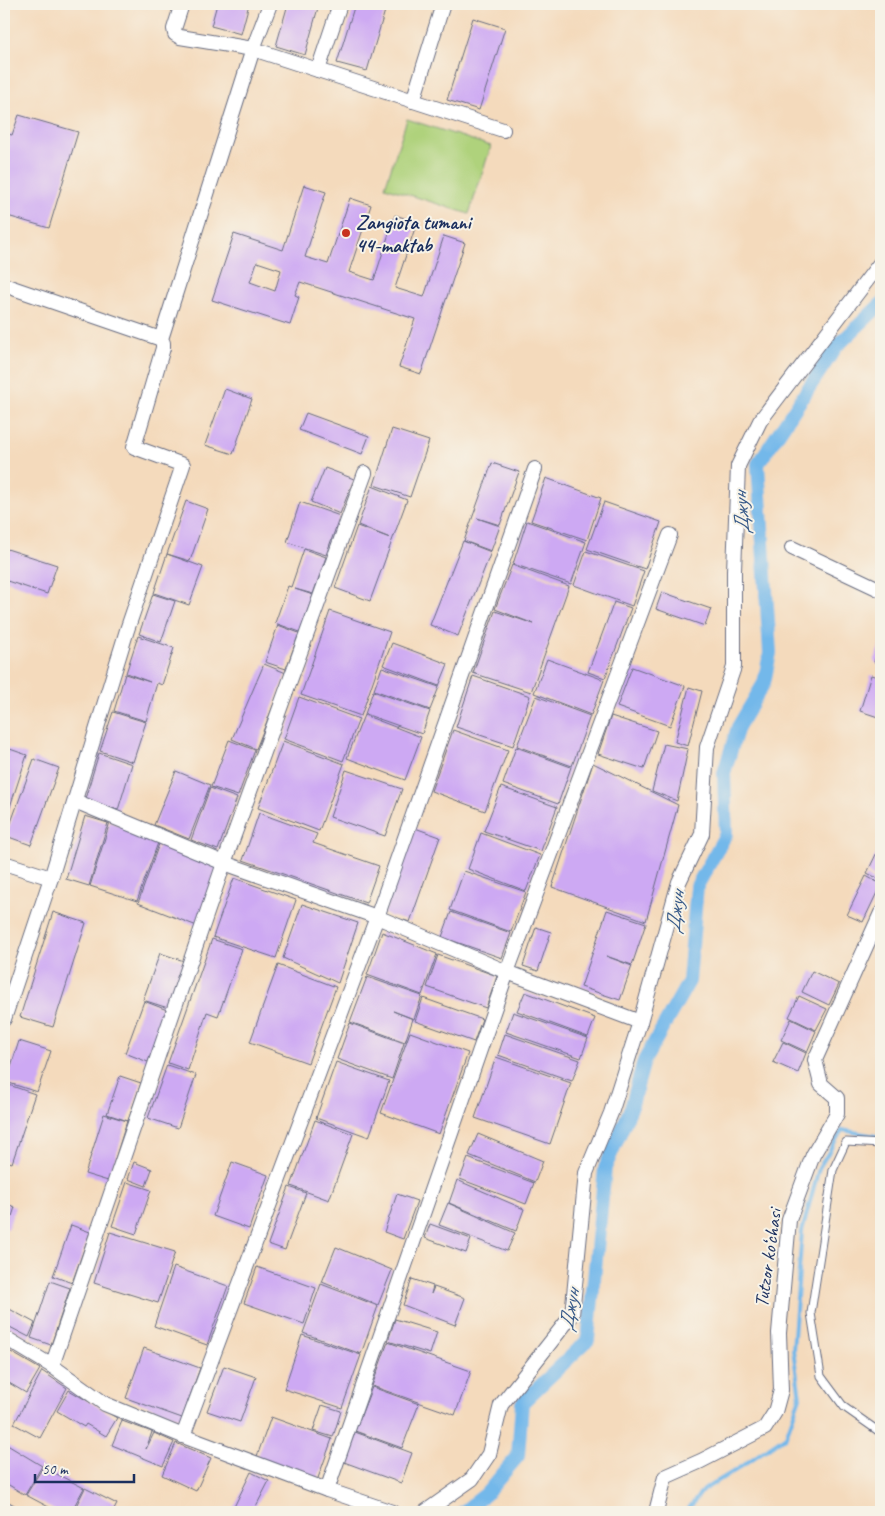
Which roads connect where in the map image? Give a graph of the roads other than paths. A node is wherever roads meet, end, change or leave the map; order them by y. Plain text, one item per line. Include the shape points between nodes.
1 (182, 4) edge
2 (270, 4) edge
3 (340, 4) edge
4 (444, 4) edge
5 (253, 49) junction
6 (318, 70) junction
7 (413, 100) junction
8 (503, 130) dead end
9 (881, 262) edge
10 (4, 285) edge
11 (161, 339) junction
12 (535, 469) dead end
13 (365, 474) dead end
14 (670, 535) dead end
15 (792, 548) dead end
16 (881, 590) edge
17 (75, 801) junction
18 (4, 863) edge
19 (224, 863) junction
20 (51, 878) junction
21 (881, 913) edge
22 (378, 917) junction
23 (507, 972) junction
24 (4, 1019) edge
25 (640, 1022) junction
26 (881, 1144) edge
27 (4, 1337) edge
28 (52, 1366) junction
29 (881, 1433) edge
30 (183, 1436) junction
31 (327, 1490) junction
32 (4, 1508) edge
33 (11, 1512) edge
34 (392, 1512) edge
35 (425, 1512) edge
36 (656, 1512) edge

1 - 5 street via 175,34
2 - 5 street
3 - 6 street
4 - 7 street
5 - 6 street
5 - 11 street
6 - 7 street
7 - 8 street
9 - 25 street via 760,421 738,466 734,667 707,748 702,834 679,882
10 - 11 street
11 - 17 street via 164,348 134,447 182,465
12 - 22 street
13 - 19 street
14 - 23 street
15 - 16 street
17 - 19 street
17 - 20 street
18 - 20 street
19 - 22 street
19 - 28 street
20 - 24 street
21 - 36 street, Tutzor ko‘chasi via 815,1060 821,1084 837,1098 837,1114 813,1155 790,1220 779,1333 781,1390 775,1412 765,1428 665,1477
22 - 23 street
22 - 30 street
23 - 25 street
23 - 31 street
25 - 35 street via 611,1114 586,1173 572,1315 501,1405 489,1454 472,1479
26 - 29 lane via 846,1142 833,1170 811,1313 821,1376 844,1407
27 - 28 street
28 - 30 street via 105,1404
30 - 31 street
31 - 34 street
32 - 33 street

